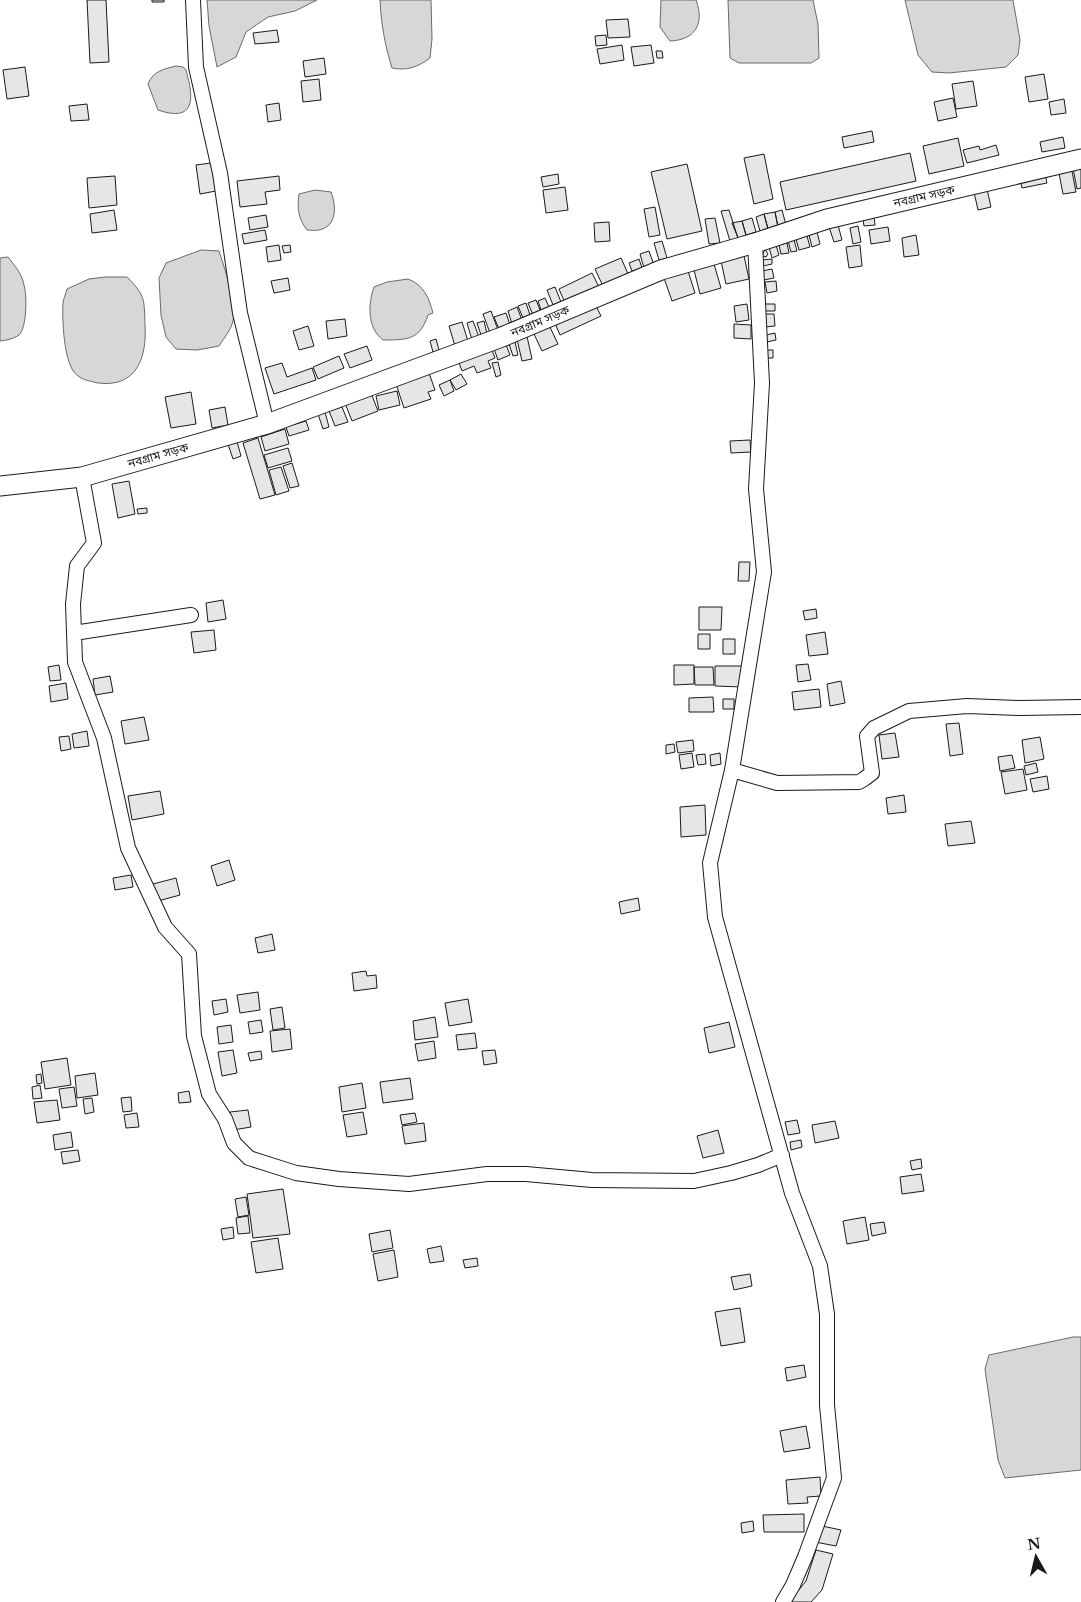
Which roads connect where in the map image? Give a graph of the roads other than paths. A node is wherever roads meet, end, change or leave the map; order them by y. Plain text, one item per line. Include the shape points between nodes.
1 (193, 0) edge
2 (1081, 159) edge
3 (755, 243) junction
4 (267, 424) junction
5 (82, 477) junction
6 (0, 486) edge
7 (191, 616) dead end
8 (74, 634) junction
9 (1081, 707) edge
10 (732, 770) junction
11 (782, 1155) junction
12 (783, 1602) edge

1 - 4 street via 196,67 220,173 240,313
2 - 3 main road, নবগ্রাম সড়ক via 827,219
3 - 4 main road, নবগ্রাম সড়ক via 661,270 502,337
3 - 10 street via 762,383 756,489 764,572
4 - 5 main road, নবগ্রাম সড়ক
5 - 6 main road, নবগ্রাম সড়ক
5 - 8 street via 94,543 77,566
7 - 8 street
8 - 11 street via 75,662 104,738 128,848 165,927 189,954 194,1036 209,1094 225,1119 234,1142 249,1158 296,1173 409,1184 487,1174 694,1181 731,1173
9 - 10 street via 967,706 909,711 874,728 867,736 872,773 859,782 777,783
10 - 11 street via 710,863 716,917
11 - 12 street via 792,1193 820,1266 827,1314 827,1405 834,1478 805,1557

